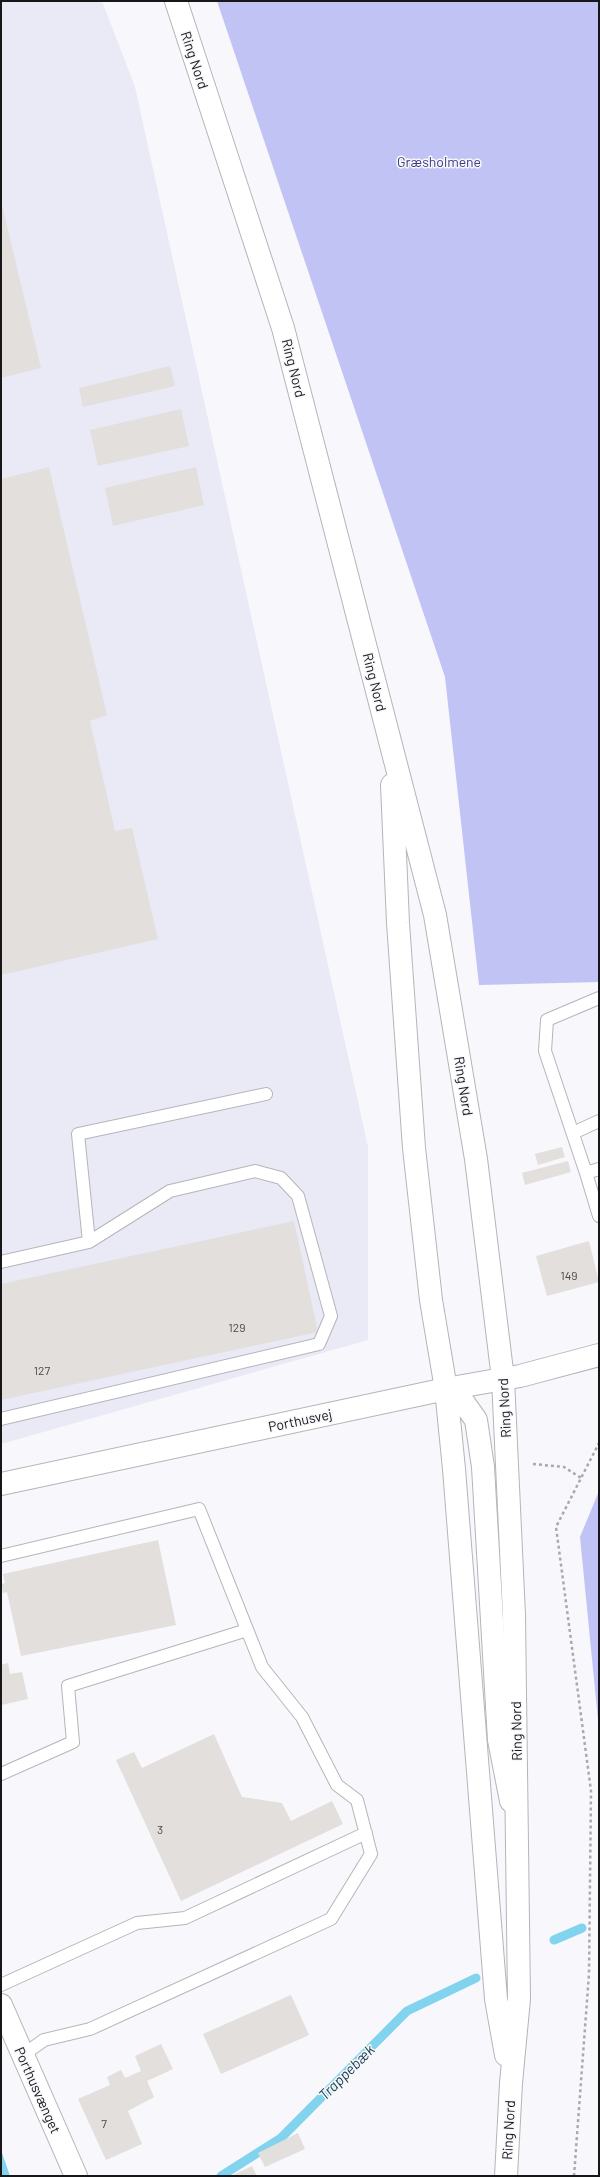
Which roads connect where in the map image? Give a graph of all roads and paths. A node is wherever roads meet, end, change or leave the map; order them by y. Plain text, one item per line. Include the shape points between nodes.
1 (176, 1) edge
2 (390, 742) junction
3 (599, 998) edge
4 (266, 1094) dead end
5 (599, 1121) edge
6 (573, 1133) junction
7 (599, 1169) edge
8 (586, 1173) junction
9 (599, 1216) edge
10 (89, 1242) junction
11 (1, 1262) edge
12 (599, 1355) edge
13 (503, 1379) junction
14 (446, 1389) junction
15 (1, 1419) edge
16 (599, 1443) edge
17 (1, 1484) edge
18 (1, 1556) edge
19 (247, 1630) junction
20 (1, 1774) edge
21 (366, 1833) junction
22 (517, 1835) junction
23 (1, 1985) edge
24 (1, 2005) edge
25 (23, 2055) junction
26 (511, 2083) junction
27 (76, 2176) edge
28 (506, 2176) edge
29 (574, 2176) edge

1 - 2 main road, Ring Nord via 283,328
2 - 13 main road, Ring Nord via 436,915 476,1159
2 - 14 main road, Ring Nord via 398,923 414,1148 431,1300
3 - 6 lane via 547,1020 545,1051
4 - 10 lane via 78,1134
5 - 6 lane
6 - 8 lane
7 - 8 lane
8 - 9 lane
10 - 11 lane
10 - 15 lane via 170,1191 255,1171 281,1178 298,1196 331,1316 319,1344
12 - 13 main road, Porthusvej
13 - 14 main road, Porthusvej
13 - 22 main road, Ring Nord via 514,1615
14 - 17 main road, Porthusvej
14 - 22 main road via 464,1403 476,1420 481,1451 490,1560 499,1740
14 - 26 main road, Ring Nord via 496,1999
16 - 29 path via 556,1527 591,1791 589,1974
18 - 19 lane via 199,1509
19 - 20 lane via 68,1686 73,1742
19 - 21 lane via 262,1667 302,1716 337,1785 357,1800
21 - 23 lane via 185,1918 137,1923
21 - 25 lane via 371,1854 331,1920 90,2029 44,2040
22 - 26 main road, Ring Nord via 519,1999
24 - 25 main road, Porthusvænget
25 - 27 main road, Porthusvænget
26 - 28 main road, Ring Nord

